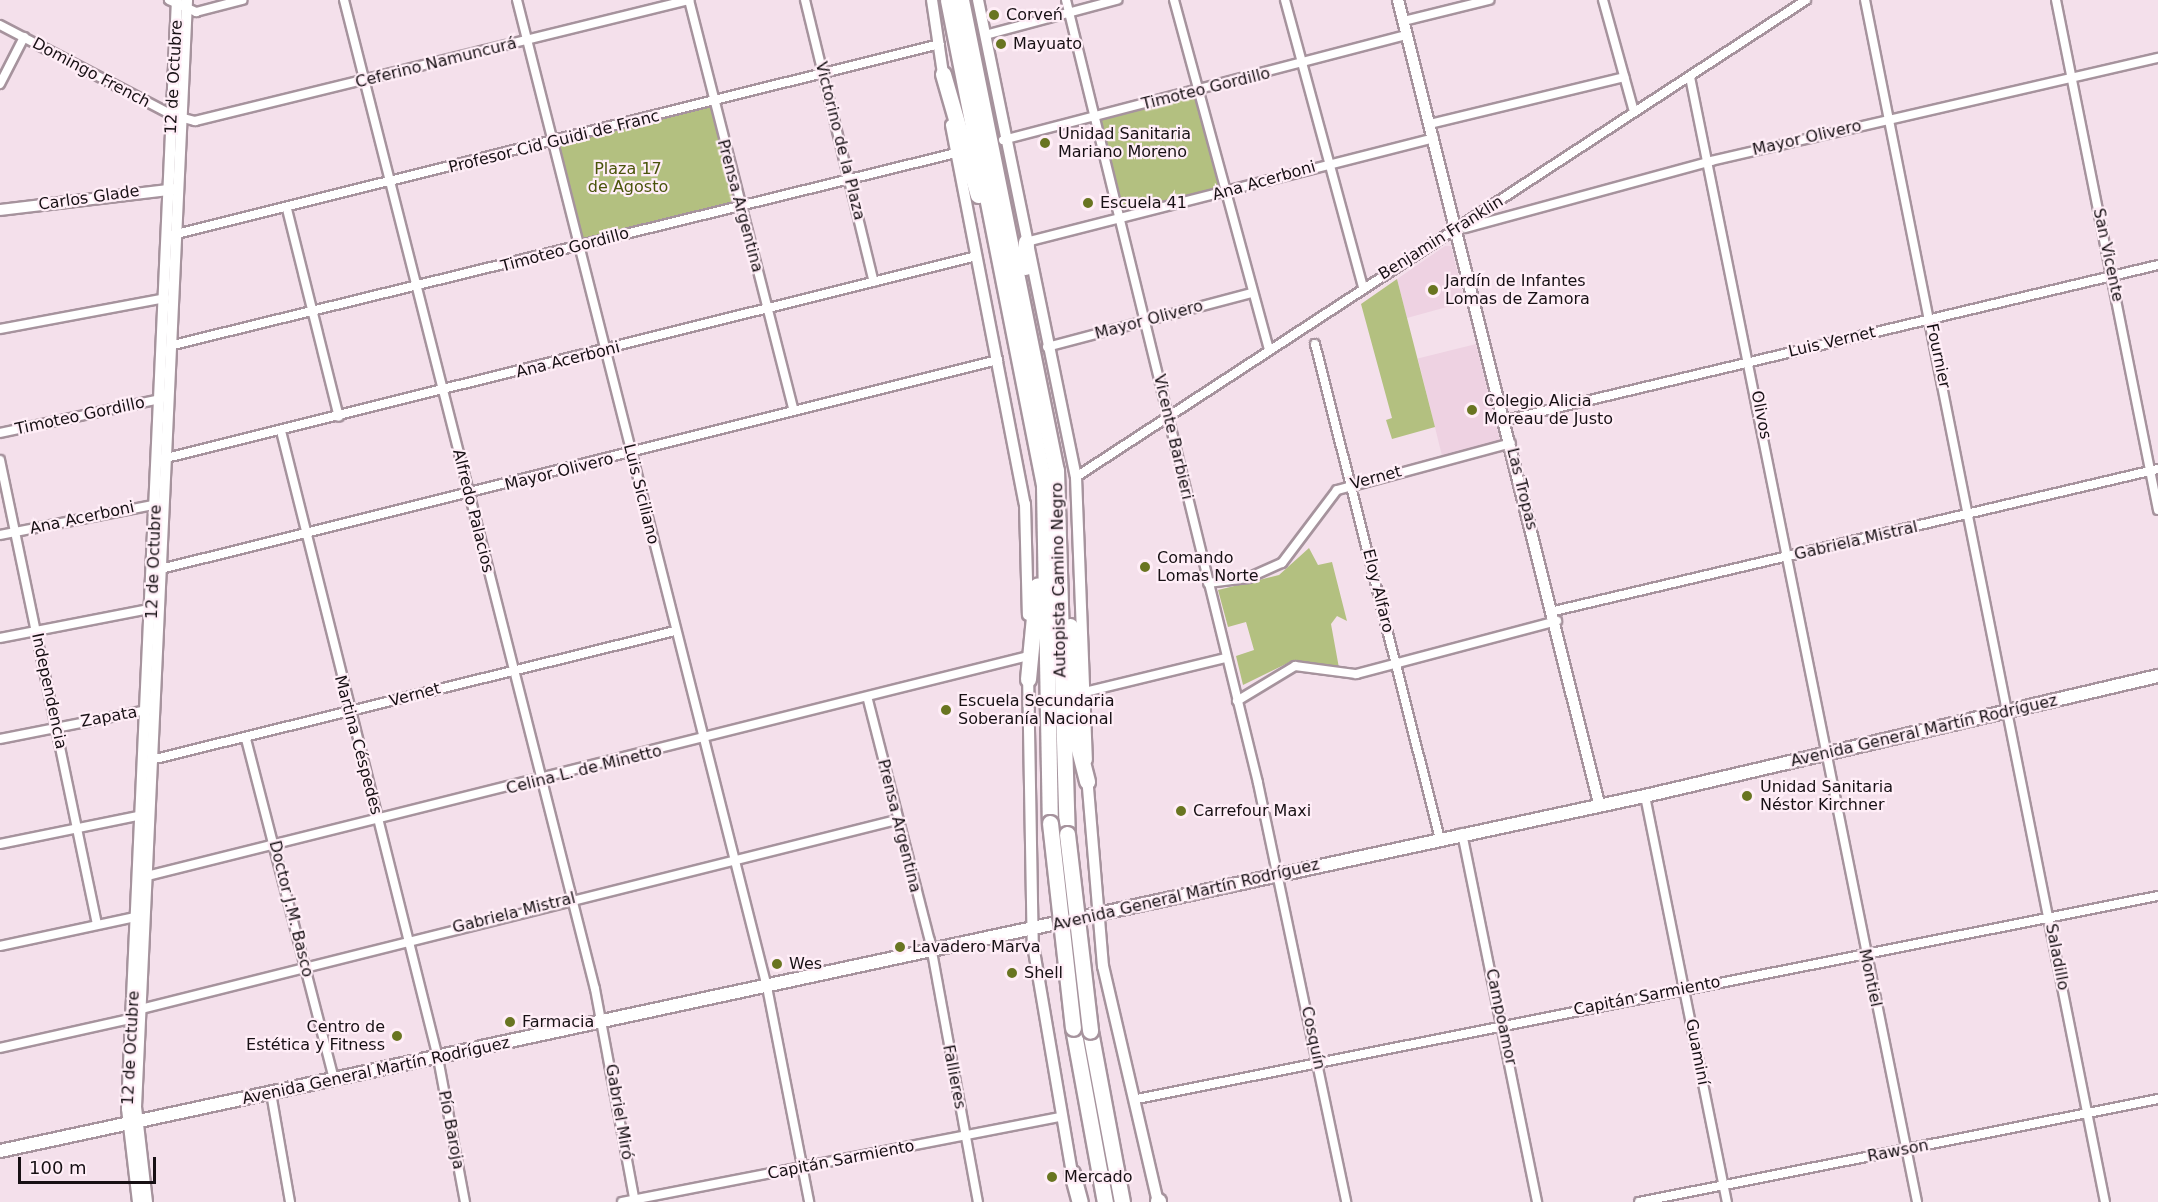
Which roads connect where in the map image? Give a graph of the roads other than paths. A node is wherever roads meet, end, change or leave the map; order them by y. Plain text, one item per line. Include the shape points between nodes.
1 (242, 0) edge
2 (344, 0) edge
3 (517, 0) edge
4 (689, 0) edge
5 (805, 0) edge
6 (932, 0) edge
7 (948, 0) edge
8 (961, 0) edge
9 (978, 0) edge
10 (1066, 0) edge
11 (1117, 0) edge
12 (1174, 0) edge
13 (1285, 0) edge
14 (1398, 0) edge
15 (1490, 0) edge
16 (1603, 0) edge
17 (1806, 0) edge
18 (1865, 0) edge
19 (2056, 0) edge
20 (179, 3) edge
21 (1069, 13) junction
22 (1404, 21) junction
23 (0, 25) edge
24 (985, 35) junction
25 (1407, 35) junction
26 (24, 37) junction
27 (526, 40) junction
28 (940, 44) junction
29 (2158, 58) edge
30 (1302, 65) junction
31 (823, 74) junction
32 (943, 74) junction
33 (1624, 77) junction
34 (1690, 77) junction
35 (2071, 78) junction
36 (364, 80) junction
37 (0, 84) edge
38 (1197, 92) junction
39 (714, 102) junction
40 (1634, 112) junction
41 (1095, 116) junction
42 (177, 117) junction
43 (1891, 118) junction
44 (1430, 124) junction
45 (1434, 138) junction
46 (1003, 140) junction
47 (553, 142) junction
48 (956, 153) junction
49 (1711, 161) junction
50 (1329, 163) junction
51 (849, 176) junction
52 (390, 183) junction
53 (174, 189) junction
54 (1225, 193) junction
55 (740, 204) junction
56 (286, 209) junction
57 (0, 210) edge
58 (1120, 221) junction
59 (1458, 230) junction
60 (172, 235) junction
61 (1026, 242) junction
62 (580, 247) junction
63 (1000, 253) junction
64 (977, 256) junction
65 (2158, 266) edge
66 (2112, 276) junction
67 (874, 282) junction
68 (1363, 287) junction
69 (416, 288) junction
70 (1251, 293) junction
71 (165, 298) junction
72 (767, 309) junction
73 (312, 314) junction
74 (1930, 319) junction
75 (1146, 320) junction
76 (0, 329) edge
77 (1315, 344) dead end
78 (173, 345) junction
79 (1040, 346) junction
80 (1269, 350) junction
81 (605, 351) junction
82 (998, 360) junction
83 (1750, 361) junction
84 (444, 390) junction
85 (160, 399) junction
86 (794, 411) junction
87 (1168, 415) junction
88 (339, 417) junction
89 (1506, 420) junction
90 (281, 431) junction
91 (0, 433) edge
92 (1510, 443) junction
93 (632, 454) junction
94 (163, 459) junction
95 (0, 460) edge
96 (2154, 470) edge
97 (1076, 477) junction
98 (1351, 484) junction
99 (1044, 486) junction
100 (469, 495) junction
101 (161, 504) junction
102 (2158, 510) edge
103 (1971, 513) junction
104 (15, 532) junction
105 (0, 535) edge
106 (305, 535) junction
107 (1059, 548) junction
108 (1788, 557) junction
109 (158, 570) junction
110 (1208, 582) junction
111 (156, 608) junction
112 (1555, 616) junction
113 (35, 630) junction
114 (675, 631) junction
115 (0, 638) edge
116 (1028, 657) junction
117 (1226, 658) junction
118 (1395, 660) junction
119 (511, 669) junction
120 (2158, 676) edge
121 (1028, 680) junction
122 (1085, 692) junction
123 (868, 700) junction
124 (1237, 701) junction
125 (147, 710) junction
126 (349, 712) junction
127 (2007, 712) junction
128 (57, 727) junction
129 (0, 739) edge
130 (246, 739) junction
131 (705, 741) junction
132 (1827, 754) junction
133 (155, 759) junction
134 (542, 780) junction
135 (1088, 781) junction
136 (1645, 796) junction
137 (1599, 804) junction
138 (143, 814) junction
139 (896, 820) junction
140 (378, 821) junction
141 (77, 828) junction
142 (1462, 833) junction
143 (1440, 839) junction
144 (0, 844) edge
145 (276, 846) junction
146 (735, 858) junction
147 (1279, 874) junction
148 (144, 877) junction
149 (2158, 896) edge
150 (571, 898) junction
151 (142, 916) junction
152 (1097, 916) junction
153 (2050, 919) junction
154 (97, 923) junction
155 (1032, 930) junction
156 (407, 940) junction
157 (0, 946) edge
158 (931, 952) junction
159 (1865, 953) junction
160 (304, 966) junction
161 (767, 987) junction
162 (1684, 988) junction
163 (137, 1014) junction
164 (602, 1022) junction
165 (1502, 1025) junction
166 (0, 1048) edge
167 (438, 1058) junction
168 (1317, 1061) junction
169 (334, 1080) junction
170 (271, 1093) junction
171 (1137, 1099) junction
172 (2158, 1100) edge
173 (2087, 1114) junction
174 (1059, 1117) junction
175 (132, 1123) junction
176 (965, 1136) junction
177 (1907, 1149) junction
178 (0, 1151) edge
179 (802, 1168) junction
180 (1072, 1173) joint
181 (1724, 1185) junction
182 (635, 1201) edge
183 (138, 1202) edge
184 (147, 1202) edge
185 (290, 1202) edge
186 (465, 1202) edge
187 (622, 1202) edge
188 (809, 1202) edge
189 (978, 1202) edge
190 (1078, 1202) edge
191 (1105, 1202) edge
192 (1122, 1202) edge
193 (1158, 1202) edge
194 (1346, 1202) edge
195 (1537, 1202) edge
196 (1639, 1202) edge
197 (1728, 1202) edge
198 (1917, 1202) edge
199 (2105, 1202) edge

1 - 20 street via 200,11
2 - 36 street, Alfredo Palacios
3 - 27 street, Luis Siciliano
4 - 27 street, Ceferino Namuncurá
4 - 39 street, Prensa Argentina
5 - 31 street, Victorino de la Plaza
6 - 28 street
7 - 63 highway, Autopista Camino Negro
8 - 79 highway, Autopista Camino Negro
9 - 24 street
10 - 21 street, Vicente Barbieri
11 - 21 street
12 - 38 street
13 - 30 street
14 - 22 street, Las Tropas
15 - 22 street
16 - 33 street
17 - 34 street, Benjamin Franklin
18 - 43 street, Fournier
19 - 35 street, San Vicente
20 - 42 street, 12 de Octubre
21 - 24 street
21 - 41 street, Vicente Barbieri
22 - 25 street, Las Tropas
23 - 26 street, Domingo French
24 - 46 street
25 - 30 street, Timoteo Gordillo
25 - 44 street, Las Tropas
26 - 37 street
26 - 42 street, Domingo French
27 - 36 street, Ceferino Namuncurá
27 - 47 street, Luis Siciliano
28 - 31 street, Profesor Cid Guidi de Franc
28 - 32 street
29 - 35 street, Mayor Olivero
30 - 38 street, Timoteo Gordillo
30 - 50 street
31 - 39 street, Profesor Cid Guidi de Franc
31 - 51 street, Victorino de la Plaza
32 - 48 street
32 - 63 highway
33 - 40 street
33 - 44 street
34 - 40 street, Benjamin Franklin
34 - 49 street, Olivos
35 - 43 street, Mayor Olivero
35 - 66 street, San Vicente
36 - 42 street, Ceferino Namuncurá via 203,120
36 - 52 street, Alfredo Palacios
38 - 41 street, Timoteo Gordillo
38 - 54 street
39 - 47 street, Profesor Cid Guidi de Franc
39 - 55 street, Prensa Argentina
40 - 59 street, Benjamin Franklin
41 - 46 street, Timoteo Gordillo
41 - 58 street, Vicente Barbieri
42 - 53 street, 12 de Octubre
43 - 49 street, Mayor Olivero
43 - 74 street, Fournier
44 - 45 street, Las Tropas
45 - 50 street, Ana Acerboni
45 - 59 street, Las Tropas
46 - 61 street
47 - 52 street, Profesor Cid Guidi de Franc
47 - 62 street, Luis Siciliano
48 - 51 street, Timoteo Gordillo
48 - 64 street
49 - 59 street, Mayor Olivero
49 - 83 street, Olivos
50 - 54 street, Ana Acerboni
50 - 68 street
51 - 55 street, Timoteo Gordillo
51 - 67 street, Victorino de la Plaza
52 - 56 street, Profesor Cid Guidi de Franc
52 - 69 street, Alfredo Palacios
53 - 57 street, Carlos Glade
53 - 60 street, 12 de Octubre
54 - 58 street, Ana Acerboni
54 - 70 street
55 - 62 street, Timoteo Gordillo
55 - 72 street, Prensa Argentina
56 - 60 street, Profesor Cid Guidi de Franc
56 - 73 street
58 - 61 street, Ana Acerboni
58 - 75 street, Vicente Barbieri
59 - 68 street, Benjamin Franklin
59 - 89 street, Las Tropas
60 - 71 street, 12 de Octubre
60 - 78 street, 12 de Octubre
61 - 79 highway
62 - 69 street, Timoteo Gordillo
62 - 81 street, Luis Siciliano
63 - 99 highway, Autopista Camino Negro
64 - 67 street, Ana Acerboni
64 - 82 street
65 - 66 street, Luis Vernet
66 - 74 street, Luis Vernet
66 - 96 street, San Vicente
67 - 72 street, Ana Acerboni
68 - 80 street, Benjamin Franklin
69 - 73 street, Timoteo Gordillo
69 - 84 street, Alfredo Palacios
70 - 75 street, Mayor Olivero
70 - 80 street
71 - 76 street
71 - 85 street, 12 de Octubre
72 - 81 street, Ana Acerboni
72 - 86 street, Prensa Argentina
73 - 78 street, Timoteo Gordillo
73 - 88 street
74 - 83 street, Luis Vernet
74 - 103 street, Fournier
75 - 79 street, Mayor Olivero
75 - 87 street, Vicente Barbieri
77 - 98 street, Eloy Alfaro
78 - 94 street, 12 de Octubre
79 - 97 street
79 - 107 highway, Autopista Camino Negro via 1056,470
80 - 87 street, Benjamin Franklin
81 - 84 street, Ana Acerboni
81 - 93 street, Luis Siciliano
82 - 86 street, Mayor Olivero
82 - 116 street via 1027,521
83 - 89 street, Luis Vernet
83 - 108 street, Olivos
84 - 88 street, Ana Acerboni
84 - 100 street, Alfredo Palacios
85 - 91 street, Timoteo Gordillo
85 - 94 street, 12 de Octubre
86 - 93 street, Mayor Olivero
87 - 97 street, Benjamin Franklin
87 - 110 street, Vicente Barbieri
88 - 90 street, Ana Acerboni
89 - 92 street, Las Tropas
90 - 94 street, Ana Acerboni
90 - 106 street, Martina Céspedes
92 - 98 street, Vernet
92 - 112 street, Las Tropas
93 - 100 street, Mayor Olivero
93 - 114 street, Luis Siciliano
94 - 101 street, 12 de Octubre
95 - 104 street, Independencia
96 - 102 street, San Vicente
96 - 103 street, Gabriela Mistral
97 - 122 street
98 - 110 street, Vernet via 1328,498 1311,529 1282,563 1248,578
98 - 118 street, Eloy Alfaro
99 - 121 highway
99 - 191 highway, Autopista Camino Negro, bridge via 1050,823 1073,1028
100 - 106 street, Mayor Olivero
100 - 119 street, Alfredo Palacios
101 - 104 street, Ana Acerboni
101 - 109 street, 12 de Octubre
103 - 108 street, Gabriela Mistral
103 - 127 street, Fournier
104 - 105 street, Ana Acerboni
104 - 113 street, Independencia
106 - 109 street, Mayor Olivero
106 - 126 street, Martina Céspedes
107 - 135 highway via 1068,600 1075,734
107 - 192 highway, Autopista Camino Negro, bridge via 1067,834 1090,1031
108 - 112 street, Gabriela Mistral
108 - 132 street, Olivos
109 - 111 street, 12 de Octubre
110 - 117 street, Vicente Barbieri
111 - 113 street
111 - 125 street, 12 de Octubre
111 - 133 street, 12 de Octubre
112 - 118 street, Gabriela Mistral
112 - 137 street, Las Tropas
113 - 115 street
113 - 128 street, Independencia
114 - 119 street, Vernet
114 - 131 street, Luis Siciliano
116 - 121 street
116 - 123 street, Celina L. de Minetto
117 - 122 street
117 - 124 street, Vicente Barbieri
118 - 124 street, Gabriela Mistral via 1356,674 1304,666 1284,669
118 - 143 street, Eloy Alfaro
119 - 126 street, Vernet
119 - 134 street, Alfredo Palacios
120 - 127 main road, Avenida General Martín Rodríguez
121 - 155 street
122 - 135 street
123 - 131 street, Celina L. de Minetto
123 - 139 street, Prensa Argentina
124 - 147 street, Vicente Barbieri
125 - 128 street, Zapata
125 - 138 street, 12 de Octubre
126 - 130 street, Vernet
126 - 140 street, Martina Céspedes
127 - 132 main road, Avenida General Martín Rodríguez
127 - 153 street, Saladillo
128 - 129 street, Zapata
128 - 141 street, Independencia
130 - 133 street, Vernet
130 - 145 street, Doctor J.M. Basco
131 - 134 street, Celina L. de Minetto
131 - 146 street, Luis Siciliano
132 - 136 main road, Avenida General Martín Rodríguez
132 - 159 street, Montiel
133 - 148 street, 12 de Octubre
134 - 140 street, Celina L. de Minetto
134 - 150 street, Alfredo Palacios
135 - 152 street
136 - 137 main road, Avenida General Martín Rodríguez
136 - 162 street, Guaminí
137 - 142 main road, Avenida General Martín Rodríguez
138 - 141 street
138 - 148 street, 12 de Octubre
139 - 146 street, Gabriela Mistral
139 - 158 street, Prensa Argentina
140 - 145 street, Celina L. de Minetto
140 - 156 street, Martina Céspedes
141 - 144 street
141 - 154 street, Independencia
142 - 143 main road, Avenida General Martín Rodríguez
142 - 165 street, Campoamor
143 - 147 main road, Avenida General Martín Rodríguez
145 - 148 street, Celina L. de Minetto
145 - 160 street, Doctor J.M. Basco
146 - 150 street, Gabriela Mistral
146 - 161 street, Luis Siciliano
147 - 152 main road, Avenida General Martín Rodríguez
147 - 168 street, Cosquín
148 - 151 street, 12 de Octubre
149 - 153 street, Capitán Sarmiento
150 - 156 street, Gabriela Mistral
150 - 164 street, Alfredo Palacios
151 - 154 street
151 - 163 street, 12 de Octubre
152 - 155 main road, Avenida General Martín Rodríguez
152 - 171 street via 1103,966
153 - 159 street, Capitán Sarmiento
153 - 173 street, Saladillo
154 - 157 street
155 - 158 main road, Avenida General Martín Rodríguez
155 - 174 street
156 - 160 street, Gabriela Mistral
156 - 167 street, Martina Céspedes
158 - 161 main road, Avenida General Martín Rodríguez
158 - 176 street, Fallieres
159 - 162 street, Capitán Sarmiento
159 - 177 street, Montiel
160 - 163 street, Gabriela Mistral
160 - 169 street, Doctor J.M. Basco
161 - 164 main road, Avenida General Martín Rodríguez
161 - 179 street, Luis Siciliano
162 - 165 street, Capitán Sarmiento
162 - 181 street, Guaminí
163 - 166 street, Gabriela Mistral
163 - 175 street, 12 de Octubre
164 - 167 main road, Avenida General Martín Rodríguez
164 - 182 street, Gabriel Miró
165 - 168 street, Capitán Sarmiento
165 - 195 street, Campoamor
167 - 169 main road, Avenida General Martín Rodríguez
167 - 186 street, Pío Baroja
168 - 171 street, Capitán Sarmiento
168 - 194 street, Cosquín
169 - 170 main road, Avenida General Martín Rodríguez
170 - 175 main road, Avenida General Martín Rodríguez
170 - 185 street
171 - 193 street
172 - 173 street, Rawson
173 - 177 street, Rawson
173 - 199 street, Saladillo
174 - 176 street, Capitán Sarmiento
174 - 180 street
175 - 178 main road, Avenida General Martín Rodríguez
175 - 183 street
175 - 184 street
176 - 179 street, Capitán Sarmiento
176 - 189 street, Fallieres
177 - 181 street, Rawson
177 - 198 street, Montiel
179 - 182 street, Capitán Sarmiento
179 - 188 street, Luis Siciliano
180 - 190 highway
181 - 196 street, Rawson
181 - 197 street, Guaminí
182 - 187 street, Capitán Sarmiento

